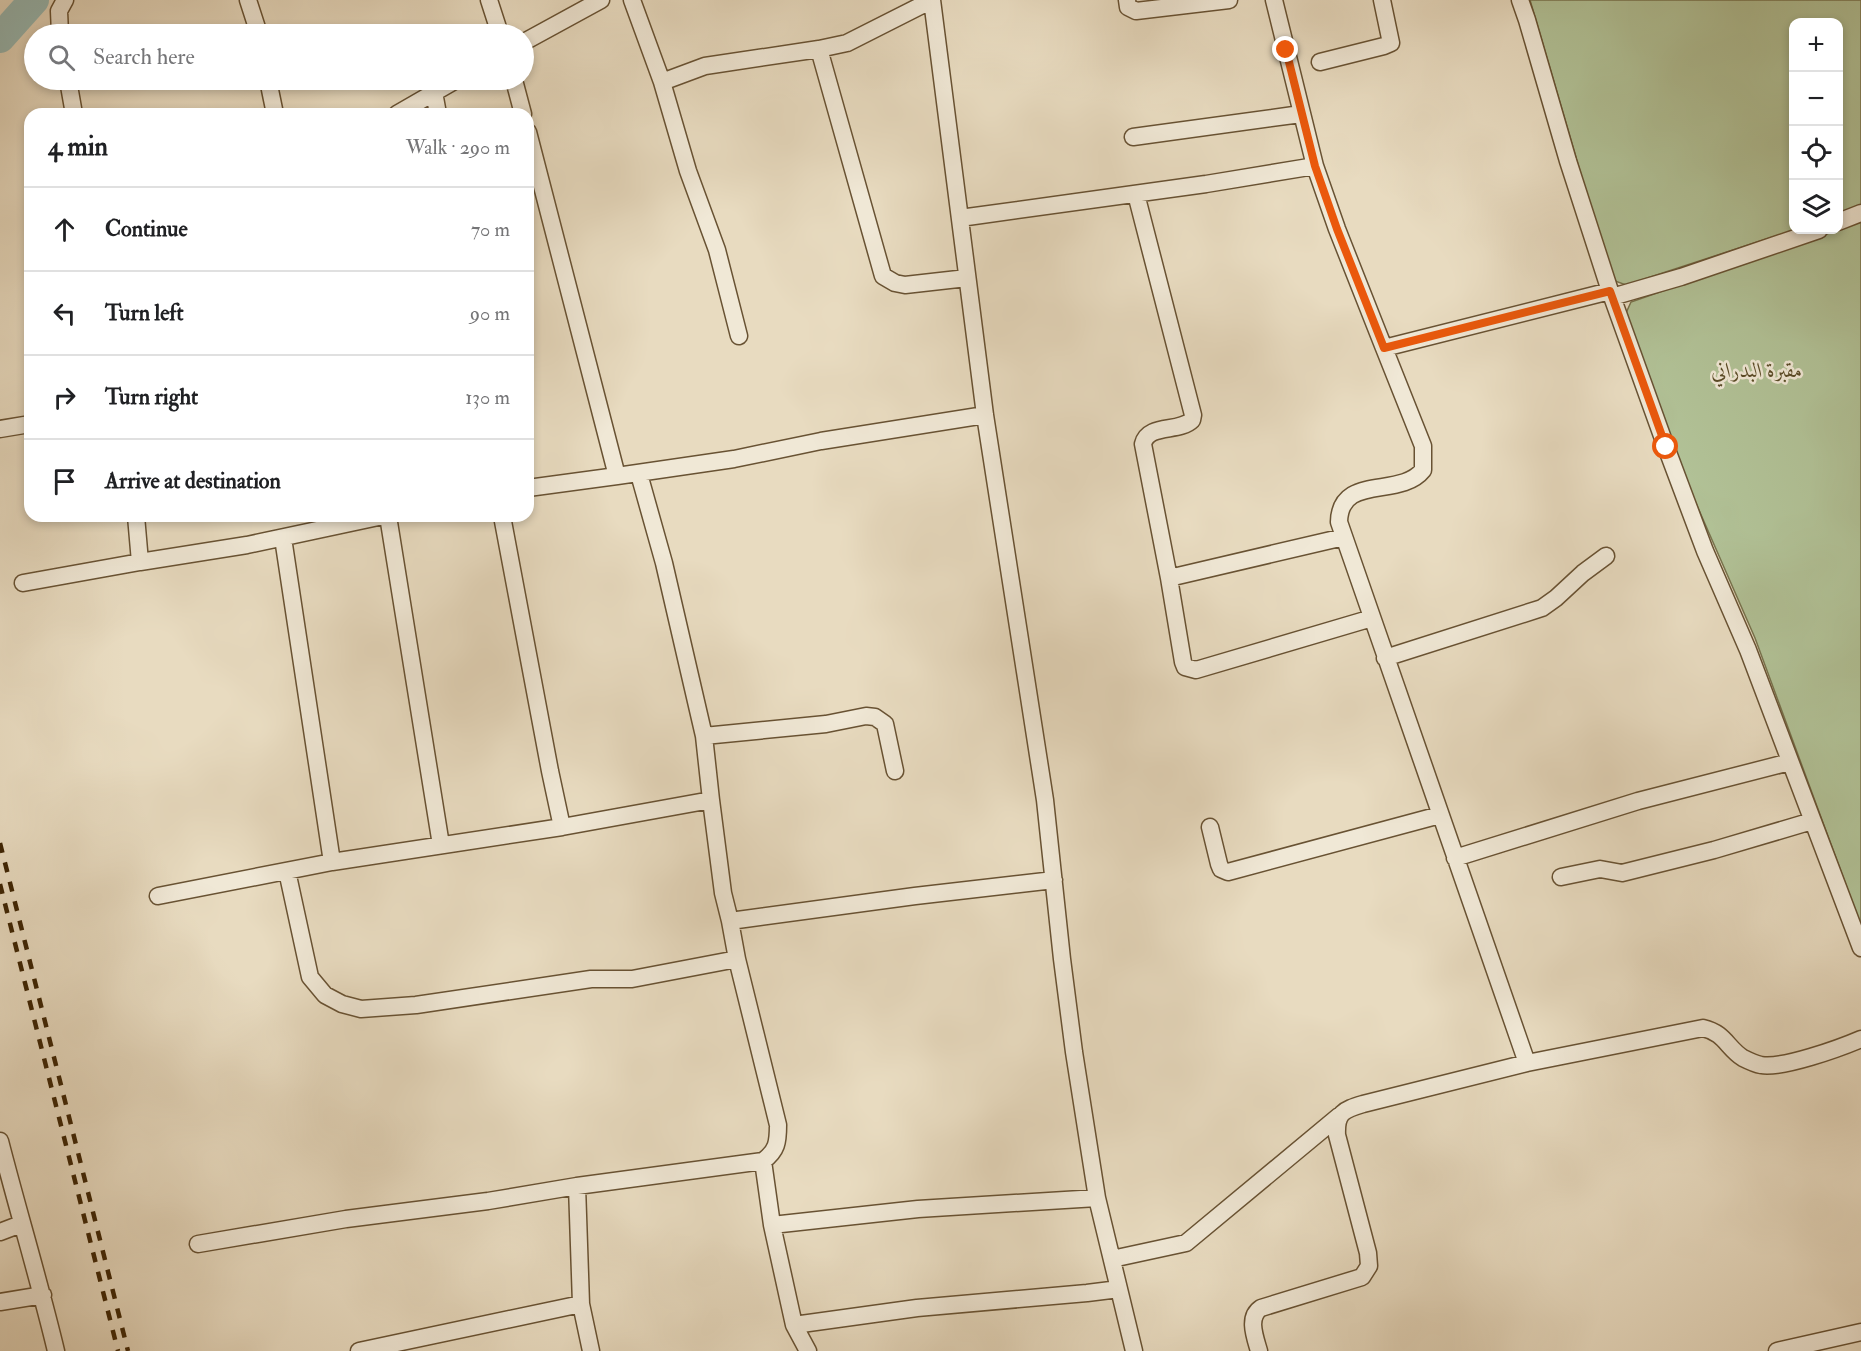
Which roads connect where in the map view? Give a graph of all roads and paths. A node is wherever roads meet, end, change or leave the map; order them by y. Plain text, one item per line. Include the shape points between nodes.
1 (65, 0) edge
2 (248, 0) edge
3 (489, 0) edge
4 (602, 0) edge
5 (632, 0) edge
6 (932, 0) edge
7 (1127, 0) edge
8 (1229, 0) edge
9 (1274, 0) edge
10 (1382, 0) edge
11 (1520, 0) edge
12 (60, 24) edge
13 (256, 24) edge
14 (497, 24) edge
15 (534, 37) edge
16 (819, 49) junction
17 (1320, 62) dead end
18 (662, 82) junction
19 (70, 90) edge
20 (270, 90) edge
21 (438, 90) edge
22 (517, 90) edge
23 (434, 92) junction
24 (73, 108) edge
25 (274, 108) edge
26 (407, 108) edge
27 (437, 108) edge
28 (521, 108) edge
29 (1301, 114) junction
30 (1133, 137) dead end
31 (534, 153) edge
32 (1315, 166) junction
33 (1136, 194) junction
34 (1861, 213) edge
35 (960, 218) junction
36 (1843, 220) edge
37 (1808, 234) edge
38 (967, 278) junction
39 (1611, 294) junction
40 (739, 336) dead end
41 (1384, 348) junction
42 (985, 415) junction
43 (24, 425) edge
44 (0, 429) edge
45 (639, 474) junction
46 (617, 476) junction
47 (534, 487) edge
48 (137, 522) edge
49 (355, 522) edge
50 (383, 522) edge
51 (503, 522) edge
52 (1344, 537) junction
53 (283, 538) junction
54 (1606, 556) dead end
55 (140, 562) junction
56 (1169, 578) junction
57 (23, 583) dead end
58 (1372, 618) junction
59 (1385, 658) junction
60 (704, 736) junction
61 (1790, 762) junction
62 (895, 771) dead end
63 (711, 800) junction
64 (1440, 815) junction
65 (1812, 821) junction
66 (562, 827) junction
67 (1210, 827) dead end
68 (441, 845) junction
69 (1455, 858) junction
70 (333, 862) junction
71 (287, 871) junction
72 (1561, 877) dead end
73 (1054, 880) junction
74 (158, 896) dead end
75 (730, 921) junction
76 (1861, 948) edge
77 (736, 959) junction
78 (1861, 1039) edge
79 (1527, 1063) junction
80 (1339, 1116) junction
81 (0, 1141) edge
82 (763, 1161) junction
83 (578, 1186) junction
84 (1098, 1198) junction
85 (21, 1224) junction
86 (772, 1225) junction
87 (0, 1232) edge
88 (198, 1244) dead end
89 (1112, 1259) junction
90 (1119, 1289) junction
91 (43, 1295) junction
92 (0, 1302) edge
93 (581, 1304) junction
94 (794, 1325) junction
95 (1861, 1332) edge
96 (56, 1351) edge
97 (359, 1351) edge
98 (591, 1351) edge
99 (808, 1351) edge
100 (1134, 1351) edge
101 (1259, 1351) edge
102 (1779, 1351) edge

1 - 12 street via 59,12
2 - 13 street
3 - 14 street
4 - 15 street
5 - 18 street
6 - 16 street via 847,43
6 - 35 street
7 - 8 street via 1128,7 1136,12
9 - 29 street
10 - 17 street via 1391,43
11 - 39 street
16 - 18 street via 705,66
16 - 38 street via 883,276 905,285
18 - 40 street via 717,250
19 - 24 street
20 - 25 street
21 - 23 street
22 - 28 street
23 - 26 street
23 - 27 street
29 - 30 street
29 - 32 street
31 - 46 street
32 - 33 street
32 - 41 street
33 - 35 street
33 - 56 street via 1193,415 1187,424 1149,433 1143,444
34 - 36 street
35 - 38 street
37 - 39 street via 1681,278
38 - 42 street
39 - 41 street
39 - 61 street via 1666,447
41 - 52 street via 1423,446 1425,464 1412,480 1357,493 1345,500 1339,510
42 - 45 street
42 - 73 street
43 - 44 street
45 - 46 street
45 - 60 street
46 - 47 street
48 - 55 street
49 - 53 street
50 - 68 street
51 - 66 street
52 - 56 street
52 - 58 street
53 - 55 street
53 - 70 street
54 - 59 street via 1542,609
55 - 57 street
56 - 58 street via 1182,662 1191,670
58 - 59 street
59 - 64 street
60 - 62 street via 875,717 885,724
60 - 63 street
61 - 65 street
61 - 69 street via 1638,801
63 - 66 street
63 - 75 street
64 - 67 street via 1228,872 1219,864
64 - 69 street
65 - 72 street via 1622,873 1600,869
65 - 76 street
66 - 68 street
68 - 70 street
69 - 79 street
70 - 71 street
71 - 74 street
71 - 77 street via 310,977 325,995 361,1008 416,1005 591,979 632,979
73 - 75 street
73 - 84 street via 1073,1040
75 - 77 street
77 - 82 street via 778,1125 777,1145
78 - 79 street via 1838,1049 1769,1066 1740,1056 1722,1036 1703,1028
79 - 80 street via 1363,1104
80 - 89 street via 1186,1243
80 - 101 street via 1337,1135 1369,1266 1362,1277 1257,1311 1253,1331
81 - 85 street
82 - 83 street
82 - 86 street
83 - 88 street
83 - 93 street
84 - 86 street via 918,1209
84 - 89 street
85 - 87 street
85 - 91 street
86 - 94 street
89 - 90 street
90 - 94 street via 917,1308
90 - 100 street
91 - 92 street
91 - 96 street
93 - 97 street
93 - 98 street
94 - 99 street
95 - 102 street

